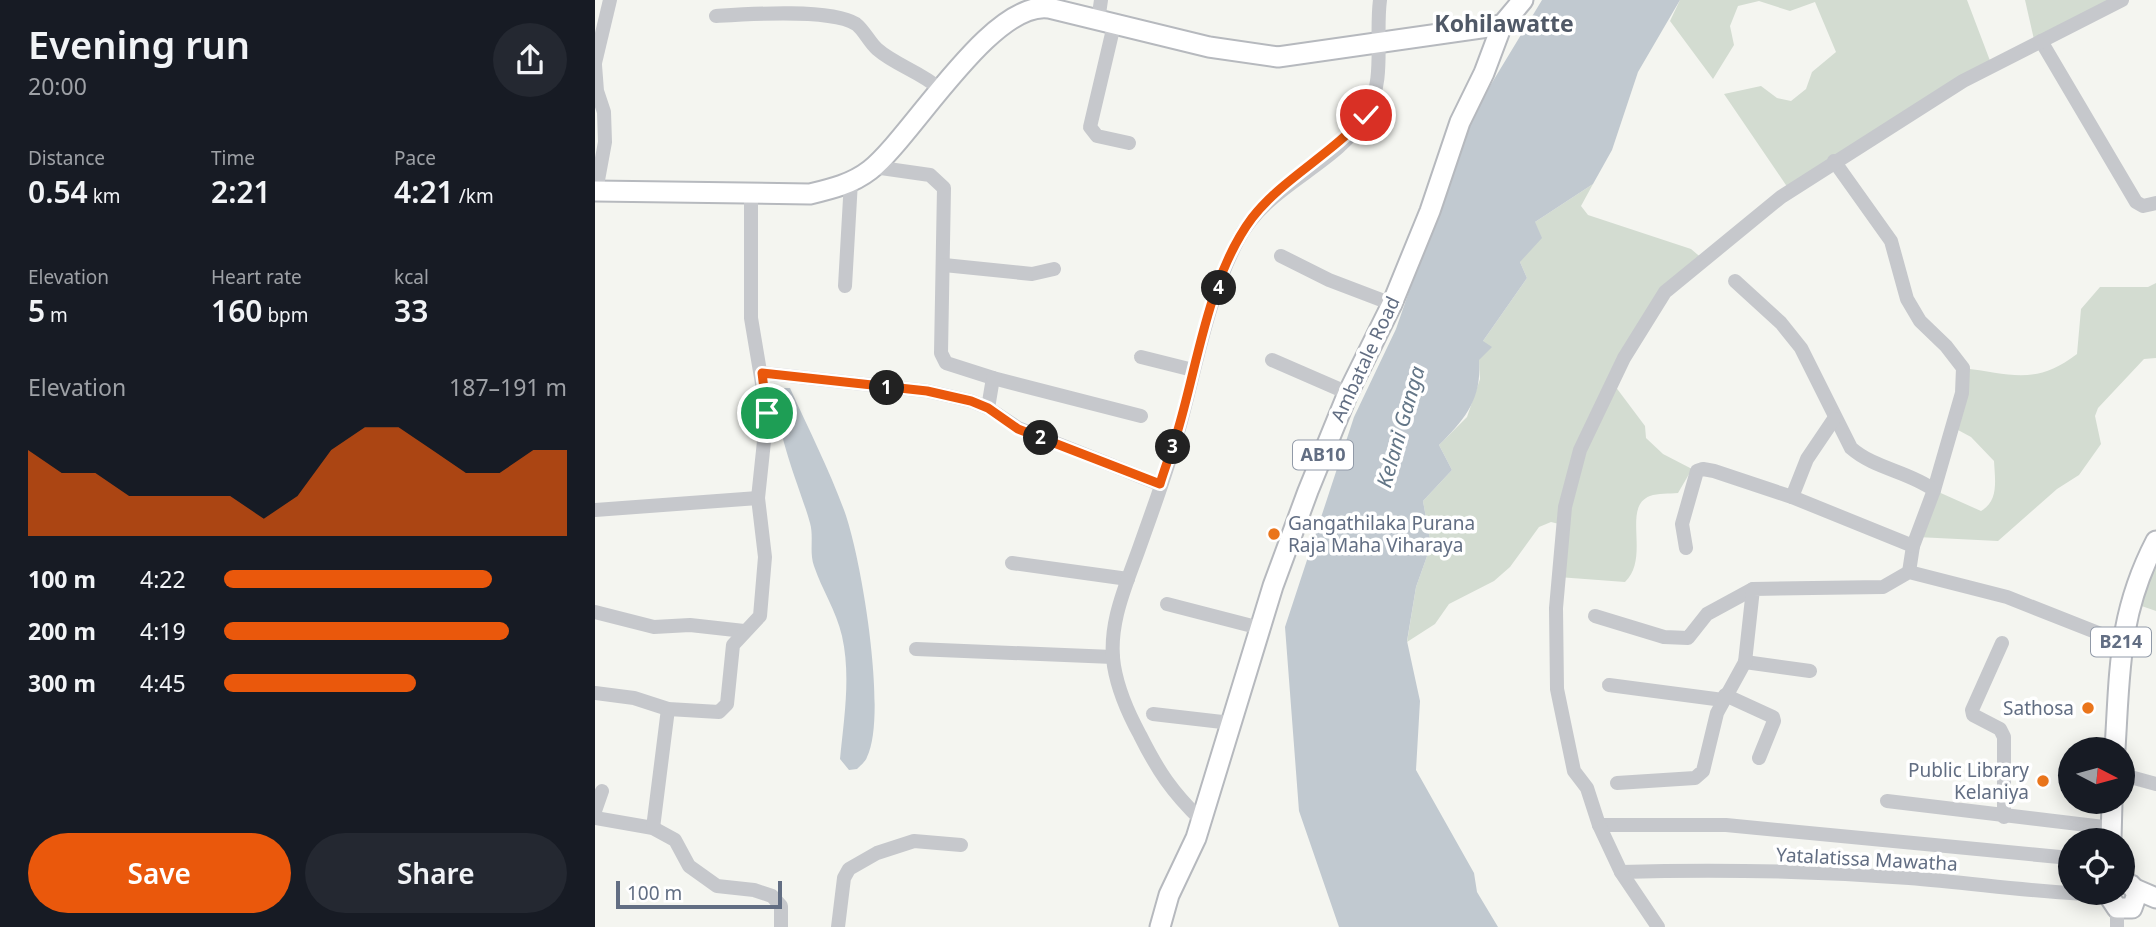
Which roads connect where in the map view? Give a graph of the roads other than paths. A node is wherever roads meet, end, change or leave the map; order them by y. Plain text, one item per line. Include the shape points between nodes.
1 (610, 0) edge
2 (1101, 0) edge
3 (1380, 0) edge
4 (1523, 0) edge
5 (2122, 0) edge
6 (1026, 4) edge
7 (716, 16) dead end
8 (1106, 23) junction
9 (1502, 25) junction
10 (1377, 41) junction
11 (2041, 41) junction
12 (595, 64) edge
13 (940, 89) junction
14 (1129, 143) dead end
15 (1834, 161) junction
16 (874, 167) junction
17 (851, 181) junction
18 (596, 191) edge
19 (751, 194) junction
20 (2156, 203) edge
21 (1281, 256) dead end
22 (944, 265) junction
23 (1053, 269) dead end
24 (1735, 281) dead end
25 (845, 286) dead end
26 (1392, 304) junction
27 (1142, 357) dead end
28 (1272, 360) dead end
29 (1193, 370) junction
30 (762, 373) junction
31 (993, 378) junction
32 (1348, 393) junction
33 (988, 408) junction
34 (1141, 416) dead end
35 (1834, 419) junction
36 (1160, 484) junction
37 (1934, 490) junction
38 (1792, 497) junction
39 (758, 498) junction
40 (595, 510) edge
41 (2156, 541) edge
42 (1913, 546) junction
43 (1686, 548) dead end
44 (1012, 563) dead end
45 (1909, 572) junction
46 (1128, 579) junction
47 (1753, 589) junction
48 (1167, 604) dead end
49 (595, 611) edge
50 (1594, 616) dead end
51 (1260, 628) junction
52 (744, 631) junction
53 (2121, 642) junction
54 (2002, 643) dead end
55 (916, 649) dead end
56 (1113, 657) junction
57 (1745, 662) junction
58 (1810, 671) dead end
59 (1609, 685) dead end
60 (595, 693) edge
61 (1724, 698) junction
62 (668, 709) junction
63 (1153, 714) dead end
64 (1231, 723) junction
65 (2116, 737) edge
66 (1759, 758) dead end
67 (2135, 778) edge
68 (1617, 783) dead end
69 (2156, 784) edge
70 (602, 791) dead end
71 (1887, 801) dead end
72 (595, 811) edge
73 (2004, 817) junction
74 (595, 818) edge
75 (1201, 820) junction
76 (1599, 825) junction
77 (653, 828) junction
78 (2070, 828) edge
79 (961, 845) dead end
80 (2058, 857) edge
81 (1621, 872) junction
82 (2058, 893) edge
83 (2156, 898) edge
84 (2135, 899) edge
85 (2135, 901) edge
86 (2156, 905) edge
87 (781, 927) edge
88 (838, 927) edge
89 (1160, 927) edge
90 (1658, 927) edge

1 - 12 street
2 - 8 street
3 - 10 street
4 - 9 main road, Ambatale Road / AB10
5 - 11 street
6 - 8 main road
6 - 13 main road
7 - 13 street via 775,13 844,19 857,25 877,48
8 - 10 main road via 1209,47 1278,57
8 - 14 street via 1090,127 1097,136
9 - 10 main road
9 - 26 main road, Ambatale Road / AB10
10 - 29 street via 1377,73 1366,115 1344,141 1272,196 1239,238
11 - 15 street via 1963,81
11 - 20 street via 2136,202 2143,206
12 - 18 street via 605,142
13 - 16 main road
15 - 37 street via 1891,241 1907,299 1920,321 1963,368 1962,393
15 - 76 street via 1781,197 1665,292 1624,358 1580,450 1565,506 1558,577 1557,689 1574,771 1587,788
16 - 17 main road
16 - 22 street via 939,180 945,196
17 - 19 main road via 810,194
17 - 25 street
18 - 19 main road
19 - 30 street via 751,318
21 - 26 street
22 - 23 street via 1032,274
22 - 31 street via 942,359
24 - 35 street via 1801,348
26 - 32 main road, Ambatale Road / AB10
27 - 29 street
28 - 32 street
29 - 36 street
30 - 33 street via 927,391
30 - 39 street via 767,413
31 - 33 street
31 - 34 street
32 - 51 main road, Ambatale Road / AB10
33 - 36 street via 1018,429
35 - 37 street via 1851,448 1863,458 1916,477
35 - 38 street via 1807,459
36 - 46 street
37 - 42 street
38 - 42 street
38 - 43 street via 1714,471 1697,471 1682,524
39 - 40 street
39 - 52 street via 765,557 760,615
41 - 53 main road, B214 via 2130,602
42 - 45 street
44 - 46 street
45 - 47 street via 1883,587
45 - 53 street via 2007,597
46 - 56 street via 1115,624
47 - 50 street via 1707,614 1688,638 1664,637
47 - 57 street
48 - 51 street
49 - 52 street via 654,627 690,625
51 - 64 main road, Ambatale Road / AB10
52 - 62 street via 733,645 724,709
53 - 65 main road, B214
54 - 73 street via 1972,710 1973,715 2000,729 2004,737
55 - 56 street
56 - 75 street via 1127,710 1160,775
57 - 58 street
57 - 61 street
59 - 61 street
60 - 62 street
61 - 66 street via 1773,717
61 - 68 street via 1703,771 1695,778
62 - 77 street
63 - 64 street
64 - 75 main road, Ambatale Road / AB10
67 - 69 street
70 - 72 street
71 - 73 street
73 - 78 street
74 - 77 street
75 - 89 main road, Ambatale Road / AB10
76 - 80 street via 1726,825
76 - 81 street
77 - 87 street via 675,840 689,866 717,886 772,896 781,906
79 - 88 street via 914,841 856,864 843,878
81 - 82 street, Yatalatissa Mawatha via 1907,878
81 - 90 street
83 - 84 main road
85 - 86 main road

